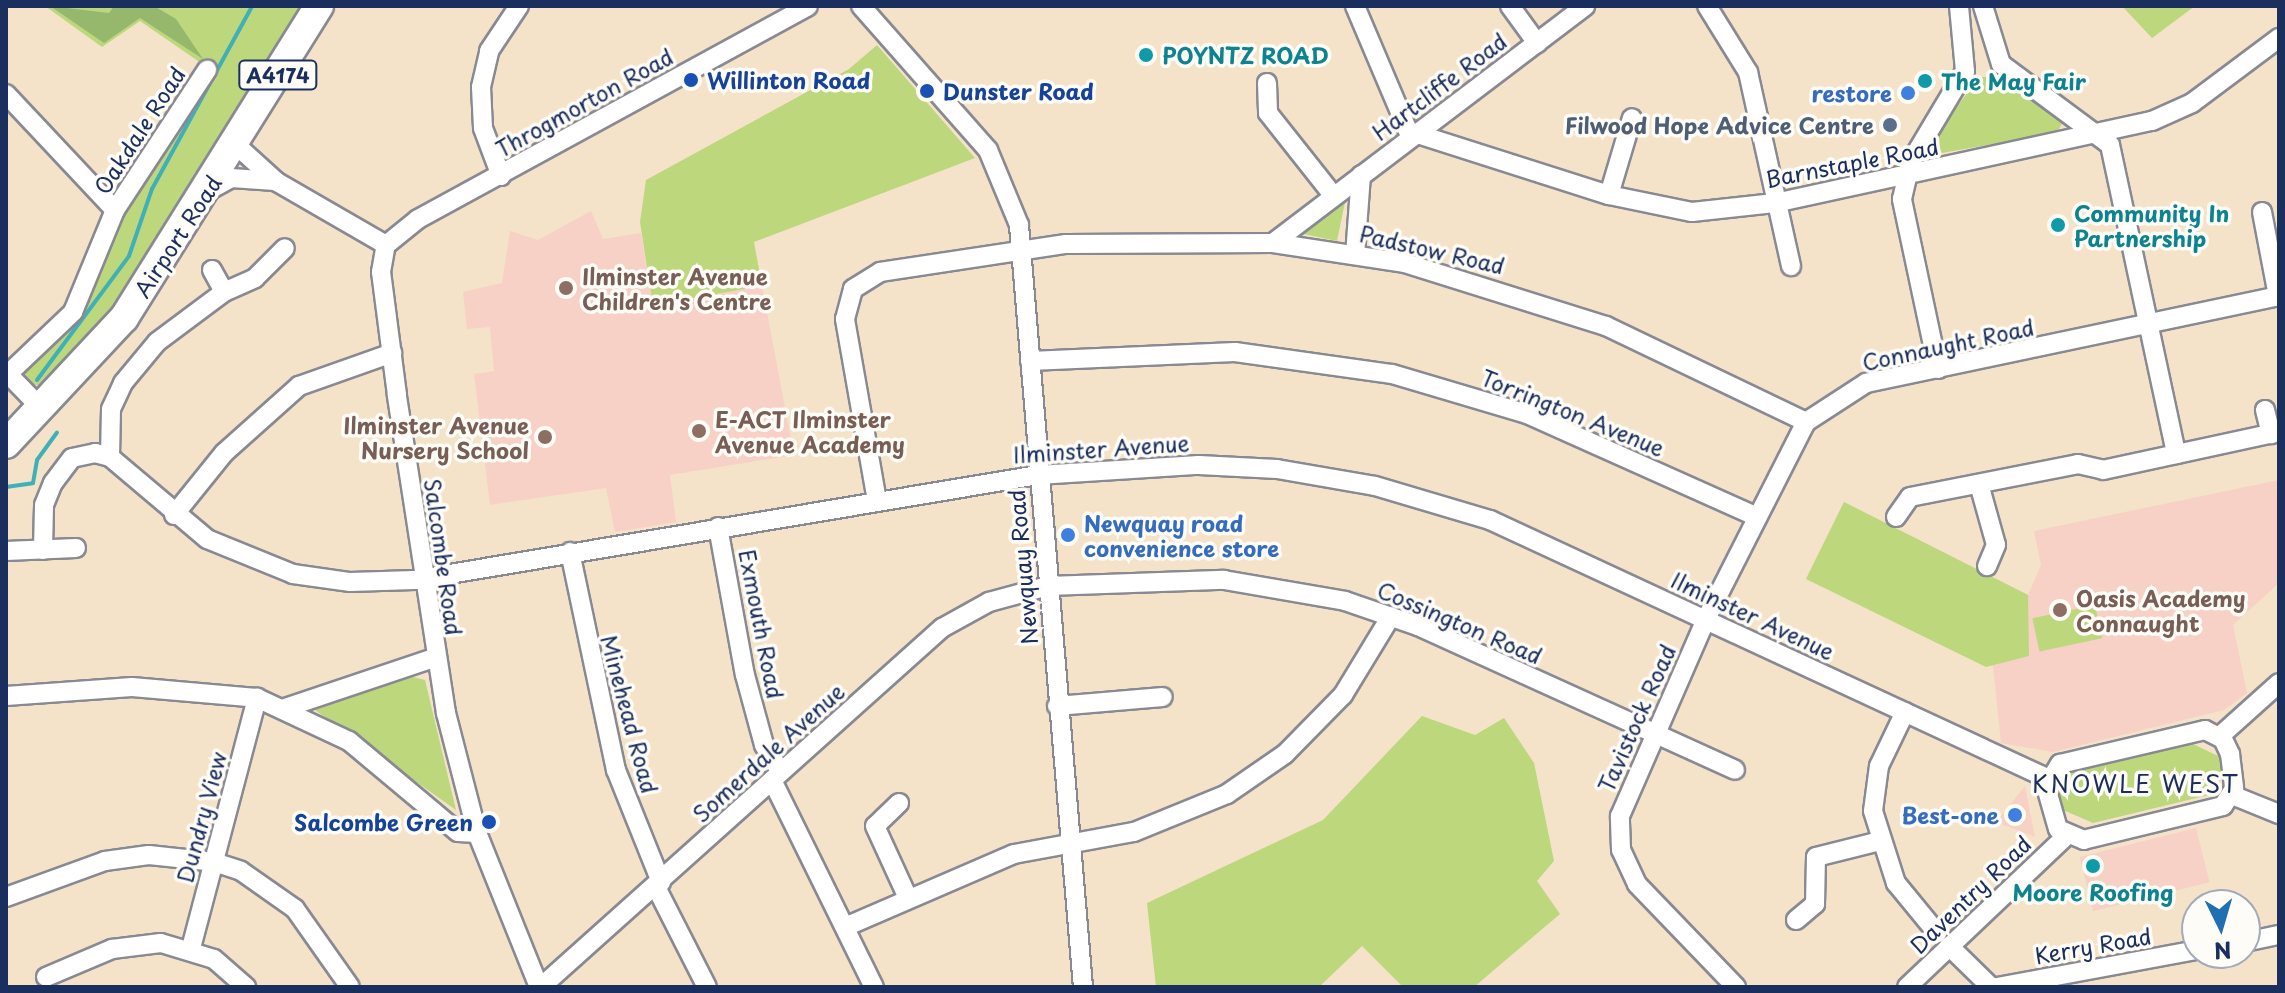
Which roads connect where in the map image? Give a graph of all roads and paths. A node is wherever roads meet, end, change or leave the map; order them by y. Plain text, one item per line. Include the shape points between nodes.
1 (319, 6) edge
2 (519, 6) edge
3 (808, 6) edge
4 (861, 6) edge
5 (1355, 6) edge
6 (1510, 6) edge
7 (1585, 6) edge
8 (1707, 6) edge
9 (1959, 6) edge
10 (1983, 6) edge
11 (2279, 38) edge
12 (1537, 43) junction
13 (207, 70) dead end
14 (1267, 83) dead end
15 (6, 94) edge
16 (1632, 118) dead end
17 (1417, 133) junction
18 (2104, 135) junction
19 (236, 145) junction
20 (1361, 175) junction
21 (501, 176) junction
22 (1906, 176) junction
23 (277, 182) junction
24 (208, 191) junction
25 (1333, 195) junction
26 (1609, 195) junction
27 (1775, 203) junction
28 (115, 210) junction
29 (2262, 212) dead end
30 (1273, 243) junction
31 (386, 245) junction
32 (285, 248) dead end
33 (1020, 249) junction
34 (1355, 255) junction
35 (1791, 266) dead end
36 (212, 270) dead end
37 (224, 292) junction
38 (2278, 296) edge
39 (2148, 325) junction
40 (392, 353) junction
41 (1030, 361) junction
42 (1938, 369) junction
43 (7, 373) edge
44 (42, 409) junction
45 (2265, 410) dead end
46 (1806, 422) junction
47 (2275, 433) edge
48 (6, 444) edge
49 (2176, 454) junction
50 (110, 457) junction
51 (1038, 475) junction
52 (1979, 484) junction
53 (877, 501) junction
54 (174, 515) junction
55 (1757, 517) junction
56 (1896, 517) dead end
57 (718, 527) junction
58 (76, 548) dead end
59 (43, 550) junction
60 (6, 551) edge
61 (570, 552) junction
62 (1987, 566) dead end
63 (422, 578) junction
64 (1048, 586) junction
65 (1391, 616) junction
66 (1706, 619) junction
67 (434, 658) junction
68 (2279, 683) edge
69 (6, 696) edge
70 (1163, 697) dead end
71 (257, 698) junction
72 (1057, 706) junction
73 (285, 708) junction
74 (1905, 712) junction
75 (1654, 733) junction
76 (2220, 736) junction
77 (1735, 770) dead end
78 (776, 776) junction
79 (2049, 779) junction
80 (2232, 795) junction
81 (899, 803) dead end
82 (2279, 814) edge
83 (477, 833) junction
84 (2066, 836) junction
85 (1880, 841) junction
86 (1069, 842) junction
87 (214, 862) junction
88 (659, 885) junction
89 (907, 896) junction
90 (6, 897) edge
91 (1796, 920) dead end
92 (845, 927) junction
93 (1943, 940) junction
94 (191, 948) junction
95 (2181, 953) edge
96 (46, 977) dead end
97 (246, 987) edge
98 (350, 987) edge
99 (540, 987) edge
100 (707, 987) edge
101 (874, 987) edge
102 (1083, 987) edge
103 (1736, 987) edge
104 (1907, 987) edge
105 (1994, 987) edge

1 - 19 highway, Airport Road / A4174
2 - 21 street via 489,51 481,87 483,128
3 - 21 street, Throgmorton Road
4 - 33 street, Newquay Road via 988,150 1013,203
5 - 17 street via 1392,107
6 - 12 street
7 - 12 street, Hartcliffe Road
8 - 27 street via 1748,72
9 - 22 street via 1965,71
10 - 18 street via 2001,64
11 - 18 street, Barnstaple Road via 2192,103
12 - 17 street, Hartcliffe Road
13 - 28 street, Oakdale Road
14 - 25 street via 1268,113
15 - 28 street
16 - 26 street
17 - 20 street, Hartcliffe Road
17 - 26 street, Barnstaple Road
18 - 22 street, Barnstaple Road
18 - 39 street
19 - 23 street
19 - 24 highway, Airport Road / A4174
20 - 25 street, Hartcliffe Road
20 - 34 street
21 - 31 street, Throgmorton Road
22 - 27 street, Barnstaple Road
22 - 42 street via 1902,199
23 - 24 street via 231,178
23 - 31 street
24 - 44 highway, Airport Road / A4174 via 124,318
25 - 30 street, Hartcliffe Road
26 - 27 street, Barnstaple Road via 1692,212
27 - 35 street
28 - 43 street, Oakdale Road via 73,312
29 - 38 street
30 - 33 street, Padstow Road via 1140,240
30 - 34 street, Padstow Road
31 - 40 street, Salcombe Road via 381,272
32 - 37 street via 255,278
33 - 41 street, Newquay Road
33 - 53 street via 880,272 853,289 845,319
34 - 46 street, Padstow Road via 1559,308
36 - 37 street
37 - 50 street via 157,342 123,383 111,409
38 - 39 street, Connaught Road
39 - 42 street, Connaught Road
39 - 49 street
40 - 54 street via 299,386 224,453
40 - 63 street, Salcombe Road
41 - 51 street, Newquay Road
41 - 55 street, Torrington Avenue via 1235,352 1392,374 1527,414
42 - 46 street, Connaught Road via 1843,392
43 - 44 street
44 - 48 highway, Airport Road / A4174
45 - 47 street
46 - 55 street, Connaught Road
47 - 49 street
49 - 52 street via 2103,470 2076,455 2023,476
50 - 54 street, Ilminster Avenue
50 - 59 street via 72,458 53,483
51 - 53 street, Ilminster Avenue
51 - 64 street, Newquay Road
51 - 66 street, Ilminster Avenue via 1199,465 1375,486 1490,520
52 - 56 street via 1910,497
52 - 62 street via 1996,545
53 - 57 street, Ilminster Avenue
54 - 63 street, Ilminster Avenue via 207,539 293,574 350,582
55 - 66 street, Connaught Road
57 - 61 street, Ilminster Avenue
57 - 78 street, Exmouth Road via 745,675
58 - 59 street
59 - 60 street
61 - 63 street, Ilminster Avenue
61 - 88 street, Minehead Road via 616,770
63 - 67 street, Salcombe Road
64 - 65 street, Cossington Road via 1224,580
64 - 72 street, Newquay Road
64 - 78 street, Somerdale Avenue via 989,602 942,628
65 - 75 street, Cossington Road
65 - 86 street via 1343,695 1257,776 1154,827
66 - 74 street, Ilminster Avenue
66 - 75 street, Tavistock Road
67 - 73 street
67 - 83 street, Salcombe Road
68 - 76 street
69 - 71 street via 132,687
70 - 72 street
71 - 73 street
71 - 87 street, Dundry View
72 - 86 street, Newquay Road
73 - 83 street via 349,741 458,832
74 - 79 street, Ilminster Avenue
74 - 85 street via 1874,781
75 - 77 street, Cossington Road
75 - 103 street, Tavistock Road via 1625,800 1621,850 1637,884
76 - 79 street via 2202,731 2068,761
76 - 80 street via 2230,754
78 - 88 street, Somerdale Avenue
78 - 92 street, Exmouth Road
79 - 84 street via 2047,797
80 - 82 street
80 - 84 street via 2219,808 2087,839
81 - 89 street via 875,826
83 - 99 street, Salcombe Road
84 - 93 street, Daventry Road
85 - 91 street via 1816,857 1815,904
85 - 93 street via 1901,892
86 - 89 street via 1014,854
86 - 102 street, Newquay Road
87 - 90 street via 149,855 105,861
87 - 94 street, Dundry View
87 - 98 street via 241,871 295,909
88 - 99 street, Somerdale Avenue
88 - 100 street, Minehead Road
89 - 92 street
92 - 101 street, Exmouth Road
93 - 104 street, Daventry Road
93 - 105 street
94 - 96 street via 135,944
94 - 97 street
95 - 105 street, Kerry Road

